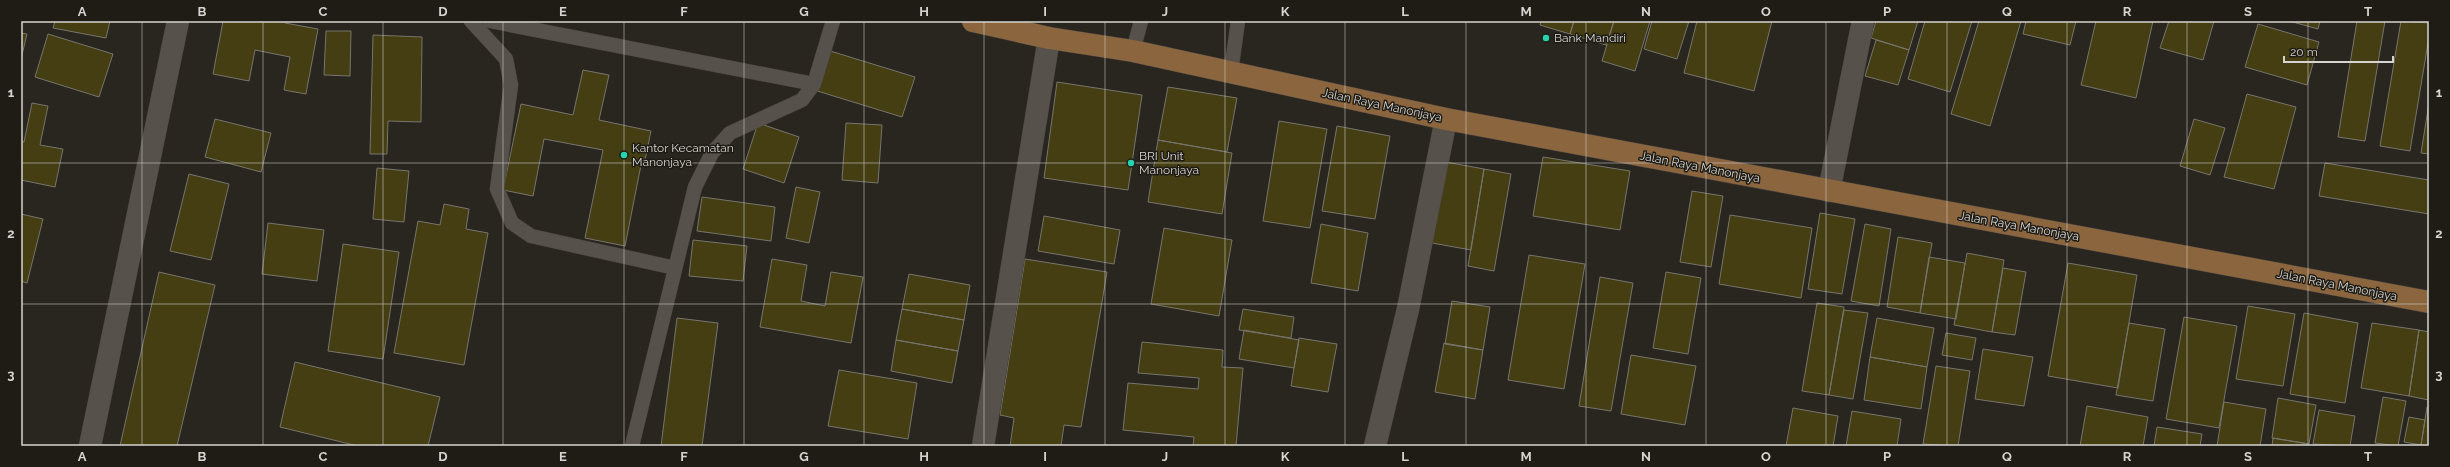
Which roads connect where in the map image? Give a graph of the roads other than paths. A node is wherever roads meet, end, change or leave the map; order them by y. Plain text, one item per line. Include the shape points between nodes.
1 (178, 21) edge
2 (472, 21) edge
3 (490, 21) edge
4 (833, 21) edge
5 (973, 21) edge
6 (1141, 21) edge
7 (1238, 21) edge
8 (1863, 21) edge
9 (1049, 38) junction
10 (1133, 51) junction
11 (1231, 72) junction
12 (814, 84) junction
13 (1446, 119) junction
14 (1829, 191) junction
15 (675, 268) junction
16 (2429, 302) edge
17 (90, 446) edge
18 (632, 446) edge
19 (983, 446) edge
20 (1375, 446) edge

1 - 17 street
2 - 15 lane via 506,59 510,78 497,189 512,223 532,236
3 - 12 lane
4 - 12 lane
5 - 9 main road, Jalan Raya Manonjaya
6 - 10 lane
7 - 11 lane
8 - 14 street
9 - 10 main road, Jalan Raya Manonjaya
9 - 19 street
10 - 11 main road, Jalan Raya Manonjaya
11 - 13 main road, Jalan Raya Manonjaya
12 - 15 lane via 802,100 730,132 712,153 695,187
13 - 14 main road, Jalan Raya Manonjaya
13 - 20 street via 1408,309
14 - 16 main road, Jalan Raya Manonjaya
15 - 18 lane

